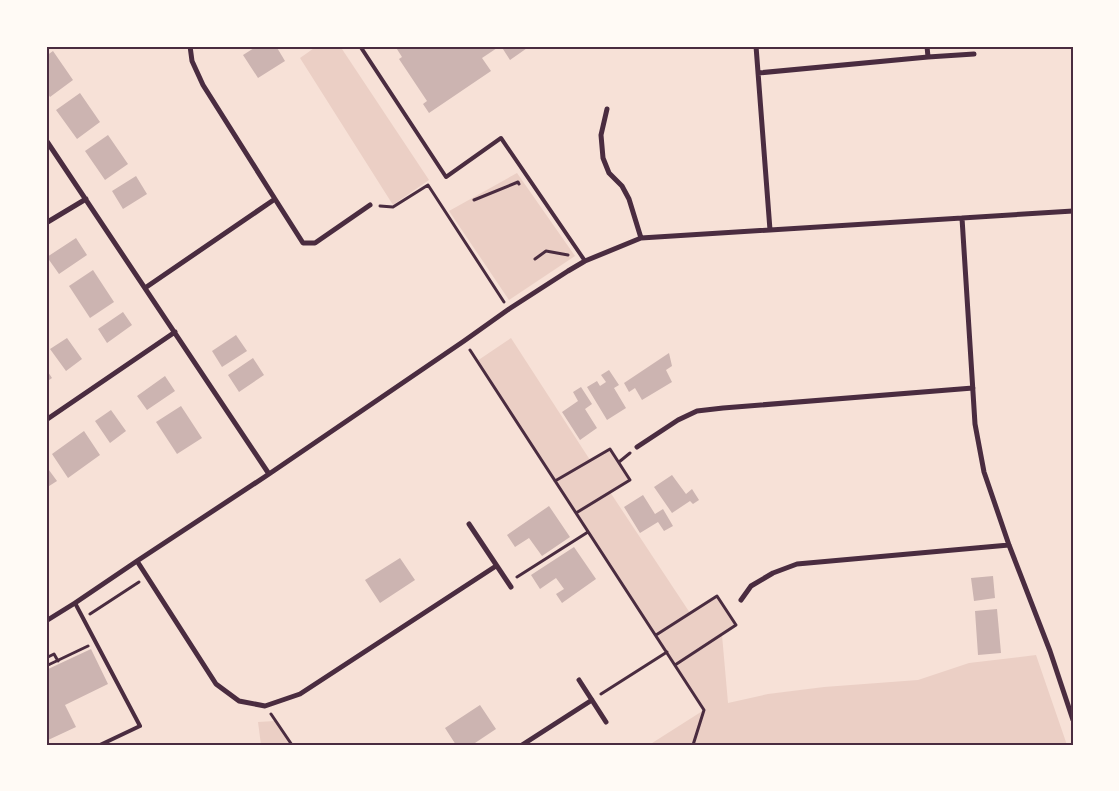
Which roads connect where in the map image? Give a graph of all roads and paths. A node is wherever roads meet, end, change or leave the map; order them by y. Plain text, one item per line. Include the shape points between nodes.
1 (190, 46) edge
2 (360, 46) edge
3 (756, 46) edge
4 (927, 46) edge
5 (974, 54) dead end
6 (928, 57) junction
7 (758, 73) junction
8 (607, 109) dead end
9 (46, 140) edge
10 (523, 190) dead end
11 (86, 199) junction
12 (275, 199) junction
13 (474, 200) dead end
14 (370, 205) joint
15 (1073, 211) edge
16 (962, 218) junction
17 (46, 223) edge
18 (770, 230) junction
19 (641, 238) junction
20 (562, 247) dead end
21 (568, 256) junction
22 (535, 259) dead end
23 (586, 261) junction
24 (576, 267) junction
25 (146, 288) junction
26 (509, 309) junction
27 (175, 332) junction
28 (464, 342) junction
29 (973, 388) junction
30 (46, 420) edge
31 (637, 447) dead end
32 (270, 474) junction
33 (555, 481) junction
34 (576, 513) junction
35 (469, 524) dead end
36 (588, 532) junction
37 (1009, 545) junction
38 (137, 561) junction
39 (496, 566) junction
40 (147, 577) junction
41 (510, 585) joint
42 (741, 600) dead end
43 (75, 603) junction
44 (83, 618) junction
45 (46, 621) edge
46 (656, 636) junction
47 (96, 642) junction
48 (667, 652) junction
49 (46, 658) edge
50 (58, 661) junction
51 (675, 665) junction
52 (46, 666) edge
53 (579, 680) dead end
54 (592, 700) junction
55 (265, 706) junction
56 (1073, 720) edge
57 (606, 722) dead end
58 (100, 745) edge
59 (292, 745) edge
60 (522, 745) edge
61 (693, 745) edge

1 - 12 street via 192,61 203,85
2 - 23 lane via 446,177 500,138
3 - 7 street
4 - 6 street
5 - 6 street
6 - 7 street
7 - 18 street
8 - 19 street via 601,135 603,158 629,199
9 - 11 street
10 - 13 path via 518,182
11 - 17 street
11 - 25 street
12 - 14 street via 303,243 315,244
12 - 25 street
14 - 26 path via 393,207 428,185
15 - 16 street
16 - 18 street
16 - 29 street
18 - 19 street
19 - 23 street
20 - 21 path
21 - 22 path via 546,251
21 - 24 path
23 - 24 street
24 - 26 street
25 - 27 street
26 - 28 street
27 - 30 street
27 - 32 street
28 - 32 street
28 - 33 path
29 - 31 street via 698,412 678,420
29 - 37 street via 975,424 984,472
32 - 38 street
33 - 34 path
33 - 34 path via 610,449 630,480
34 - 36 path
35 - 39 street
36 - 41 path
36 - 46 path
37 - 42 street via 797,564 772,573 751,586
37 - 56 street
38 - 40 street
38 - 43 street
39 - 41 street
39 - 55 street via 300,694
40 - 44 path
40 - 55 street via 216,684 238,701
43 - 44 lane
43 - 45 street
44 - 47 lane
46 - 48 path
46 - 51 path via 717,596 736,625
47 - 50 path
47 - 58 lane via 140,726
48 - 51 path
48 - 54 path
49 - 50 path via 54,654
50 - 52 path
51 - 61 path via 704,710
53 - 54 street
54 - 57 street
54 - 60 street
55 - 59 path

